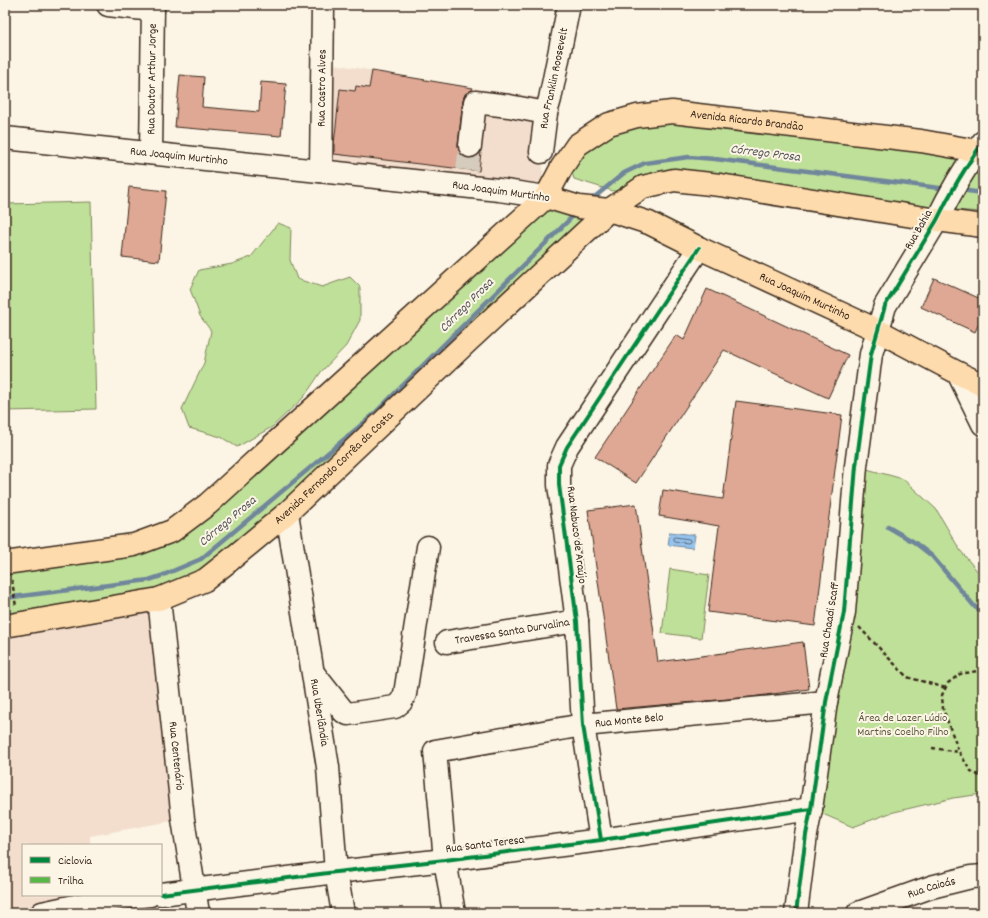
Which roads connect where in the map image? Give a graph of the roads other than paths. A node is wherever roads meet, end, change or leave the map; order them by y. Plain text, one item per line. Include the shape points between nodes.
1 (108, 5) edge
2 (323, 5) edge
3 (569, 5) edge
4 (153, 7) edge
5 (546, 113) junction
6 (5, 138) edge
7 (470, 146) tunnel mouth
8 (978, 151) edge
9 (541, 152) dead end
10 (151, 153) junction
11 (321, 171) junction
12 (549, 198) junction
13 (601, 209) junction
14 (941, 213) junction
15 (983, 226) edge
16 (699, 248) junction
17 (877, 330) junction
18 (958, 373) junction
19 (983, 385) edge
20 (983, 424) edge
21 (287, 512) junction
22 (428, 547) dead end
23 (7, 562) edge
24 (159, 599) junction
25 (577, 621) junction
26 (12, 625) edge
27 (447, 642) dead end
28 (313, 673) junction
29 (826, 702) junction
30 (583, 725) junction
31 (811, 809) junction
32 (601, 840) junction
33 (445, 860) junction
34 (336, 872) junction
35 (983, 876) edge
36 (194, 890) junction
37 (162, 894) edge
38 (143, 896) edge
39 (868, 912) edge
40 (42, 913) edge
41 (198, 913) edge
42 (343, 913) edge
43 (454, 913) edge
44 (796, 913) edge

1 - 4 street
2 - 11 street, Rua Castro Alves
3 - 5 street, Rua Franklin Roosevelt
4 - 10 street, Rua Doutor Arthur Jorge
5 - 7 street via 475,102
5 - 9 street, Rua Franklin Roosevelt
6 - 10 street, Rua Joaquim Murtinho
8 - 12 main road, Avenida Ricardo Brandão via 921,141 672,112 636,116 609,124 578,146 562,167
8 - 14 street, Rua Bahia
10 - 11 street, Rua Joaquim Murtinho
11 - 12 street, Rua Joaquim Murtinho via 466,178 499,190
12 - 13 main road, Rua Joaquim Murtinho via 578,207
12 - 23 main road via 208,504 172,531 134,545
13 - 14 main road via 643,187 674,180
13 - 16 main road, Rua Joaquim Murtinho via 649,223
13 - 21 main road, Avenida Fernando Corrêa da Costa via 466,343
14 - 15 main road
14 - 17 street, Rua Bahia via 885,306
16 - 17 main road, Rua Joaquim Murtinho
16 - 25 street, Rua Nabuco de Araújo via 567,447 559,465 559,485
17 - 18 main road, Rua Joaquim Murtinho
17 - 29 street, Rua Chaadi Scaff via 870,354 856,466 844,612
18 - 19 main road, Rua Joaquim Murtinho
18 - 20 street
21 - 24 main road, Avenida Fernando Corrêa da Costa via 205,580
21 - 28 street, Rua Uberlândia
22 - 28 street via 405,694 401,702 395,707 348,714
24 - 26 main road, Avenida Fernando Corrêa da Costa
24 - 36 street, Rua Centenário via 183,819
25 - 27 street, Travessa Santa Durvalina
25 - 30 street, Rua Nabuco de Araújo
28 - 34 street, Rua Uberlândia via 328,767
29 - 30 street, Rua Monte Belo
29 - 31 street, Rua Chaadi Scaff
30 - 32 street, Rua Nabuco de Araújo
30 - 33 street, Rua Monte Belo via 435,752
31 - 32 street, Rua Santa Teresa
31 - 44 street, Rua Chaadi Scaff
32 - 33 street, Rua Santa Teresa
33 - 34 street, Rua Santa Teresa
33 - 43 street
34 - 36 street, Rua Santa Teresa
34 - 42 street, Rua Uberlândia
35 - 39 street, Rua Caioás via 931,887
36 - 37 street, Rua Santa Teresa
36 - 41 street, Rua Centenário
38 - 40 street

